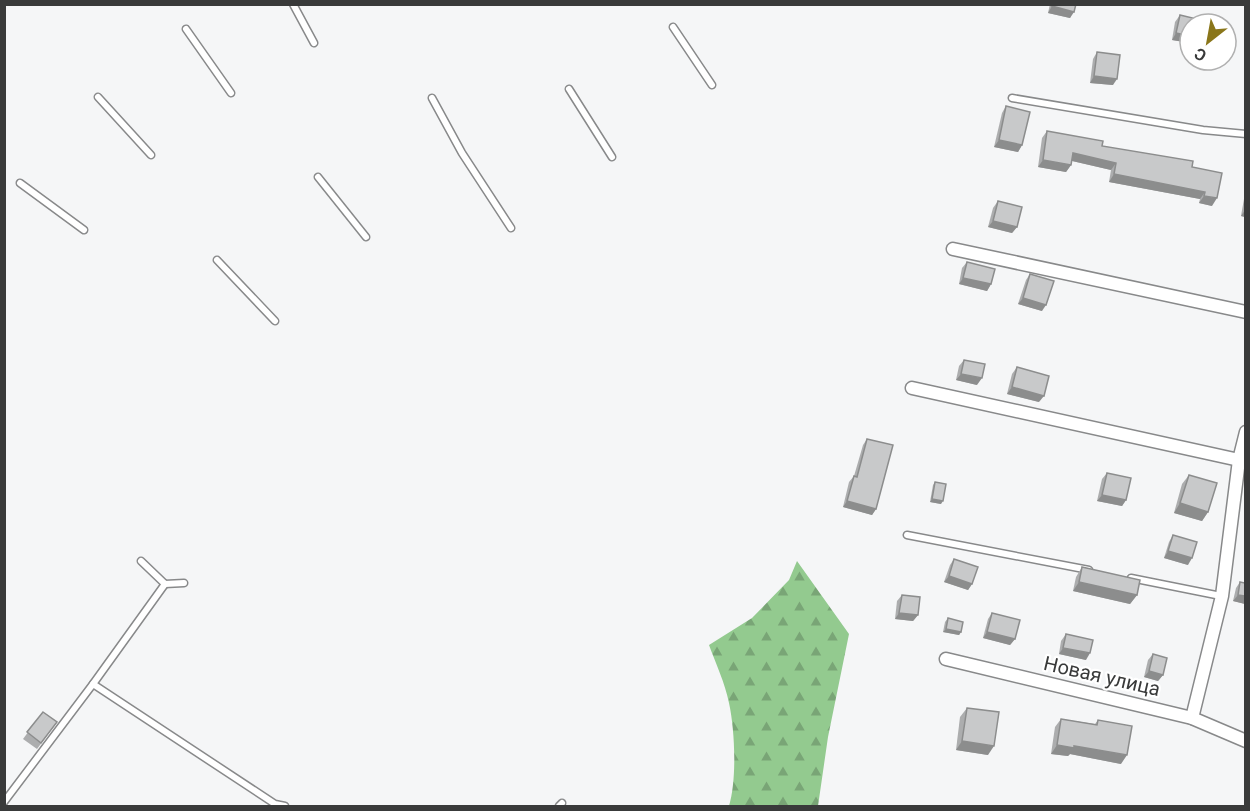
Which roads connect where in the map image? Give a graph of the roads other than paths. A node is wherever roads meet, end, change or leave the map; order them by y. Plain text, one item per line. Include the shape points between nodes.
1 (293, 4) edge
2 (673, 27) dead end
3 (186, 29) dead end
4 (314, 43) dead end
5 (712, 85) dead end
6 (569, 89) dead end
7 (231, 93) dead end
8 (98, 97) dead end
9 (432, 98) dead end
10 (1012, 98) dead end
11 (1245, 134) edge
12 (151, 155) dead end
13 (612, 157) dead end
14 (318, 177) dead end
15 (20, 183) dead end
16 (511, 228) dead end
17 (84, 230) dead end
18 (366, 237) dead end
19 (953, 249) dead end
20 (218, 261) dead end
21 (1245, 312) edge
22 (274, 321) dead end
23 (912, 388) dead end
24 (1245, 432) edge
25 (1239, 460) junction
26 (907, 535) dead end
27 (141, 561) dead end
28 (1094, 571) edge
29 (1129, 578) edge
30 (184, 583) dead end
31 (165, 584) junction
32 (1222, 596) junction
33 (946, 659) dead end
34 (93, 684) junction
35 (1192, 718) junction
36 (1245, 741) edge
37 (4, 802) edge
38 (285, 807) edge

1 - 4 lane
2 - 5 lane
3 - 7 lane
6 - 13 lane
8 - 12 lane
9 - 16 lane
10 - 11 lane
14 - 18 lane
15 - 17 lane
19 - 21 street
20 - 22 lane
23 - 25 street
24 - 25 street
25 - 32 street
26 - 28 lane
27 - 31 lane
29 - 32 lane
30 - 31 lane
31 - 34 lane
32 - 35 street
33 - 35 street, Новая улица
34 - 37 lane
34 - 38 lane
35 - 36 street, Новая улица

